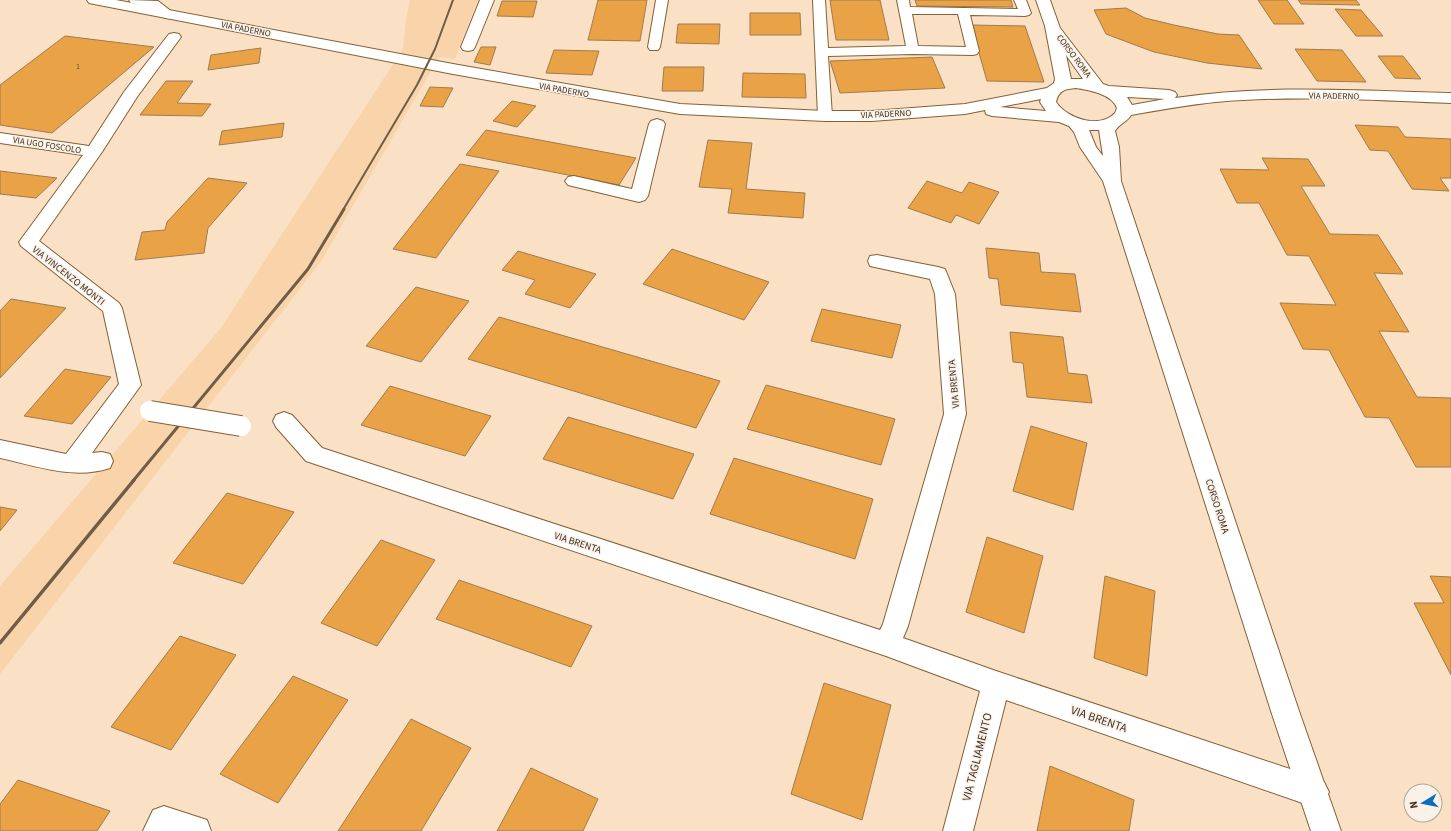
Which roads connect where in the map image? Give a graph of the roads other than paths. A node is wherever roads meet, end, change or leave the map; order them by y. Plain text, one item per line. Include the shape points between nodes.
1 (94, 0) edge
2 (136, 0) edge
3 (487, 0) edge
4 (662, 0) edge
5 (819, 0) edge
6 (1020, 0) edge
7 (1043, 0) edge
8 (904, 5) edge
9 (963, 11) junction
10 (169, 15) junction
11 (1052, 26) junction
12 (174, 37) dead end
13 (468, 47) dead end
14 (654, 47) dead end
15 (913, 50) junction
16 (822, 52) junction
17 (1102, 88) junction
18 (1055, 89) junction
19 (1216, 97) junction
20 (1451, 98) edge
21 (965, 109) junction
22 (1124, 111) junction
23 (825, 116) junction
24 (1068, 120) junction
25 (1111, 123) junction
26 (657, 124) dead end
27 (0, 138) edge
28 (94, 152) junction
29 (574, 181) dead end
30 (1112, 181) junction
31 (877, 261) dead end
32 (150, 410) dead end
33 (284, 421) dead end
34 (241, 426) dead end
35 (0, 449) edge
36 (102, 461) dead end
37 (71, 464) junction
38 (886, 644) junction
39 (996, 684) junction
40 (1314, 792) junction
41 (158, 831) edge
42 (196, 831) edge
43 (958, 831) edge
44 (1326, 831) edge

1 - 10 street, VIA PADERNO
2 - 10 street, VIA PADERNO via 153,4
3 - 13 street
4 - 14 lane
5 - 16 lane
6 - 9 lane via 1025,13
7 - 11 street, CORSO ROMA
8 - 9 lane
8 - 15 lane
9 - 15 lane via 973,51
10 - 23 street, VIA PADERNO via 460,71 680,109
11 - 17 street, CORSO ROMA
11 - 18 street, CORSO ROMA via 1063,79
12 - 28 street, VIA VINCENZO MONTI via 130,95
15 - 16 lane
16 - 23 lane
17 - 18 street, CORSO ROMA via 1076,83
17 - 19 street, VIA PADERNO
17 - 22 street, CORSO ROMA via 1118,97
18 - 21 street, VIA PADERNO
18 - 24 street, CORSO ROMA via 1048,102 1056,113
19 - 20 street, VIA PADERNO via 1278,95
19 - 22 street, VIA PADERNO
21 - 23 street, VIA PADERNO via 872,116
21 - 24 street, VIA PADERNO
22 - 25 street via 1119,119
24 - 25 street via 1099,126
24 - 30 street, CORSO ROMA via 1082,131 1088,147
25 - 30 street, CORSO ROMA via 1107,131 1111,147
26 - 29 street via 640,196
27 - 28 street, VIA UGO FOSCOLO
28 - 37 street, VIA VINCENZO MONTI via 28,242 112,308 130,385
30 - 40 street, CORSO ROMA via 1285,711
31 - 38 street, VIA BRENTA via 938,274 945,294 956,414 895,626
32 - 34 street, bridge
33 - 38 street, VIA BRENTA via 314,455
35 - 37 street
36 - 37 street
38 - 39 street, VIA BRENTA
39 - 40 street, VIA BRENTA
39 - 43 street, VIA TAGLIAMENTO
40 - 44 street, CORSO ROMA
41 - 42 street via 164,821

